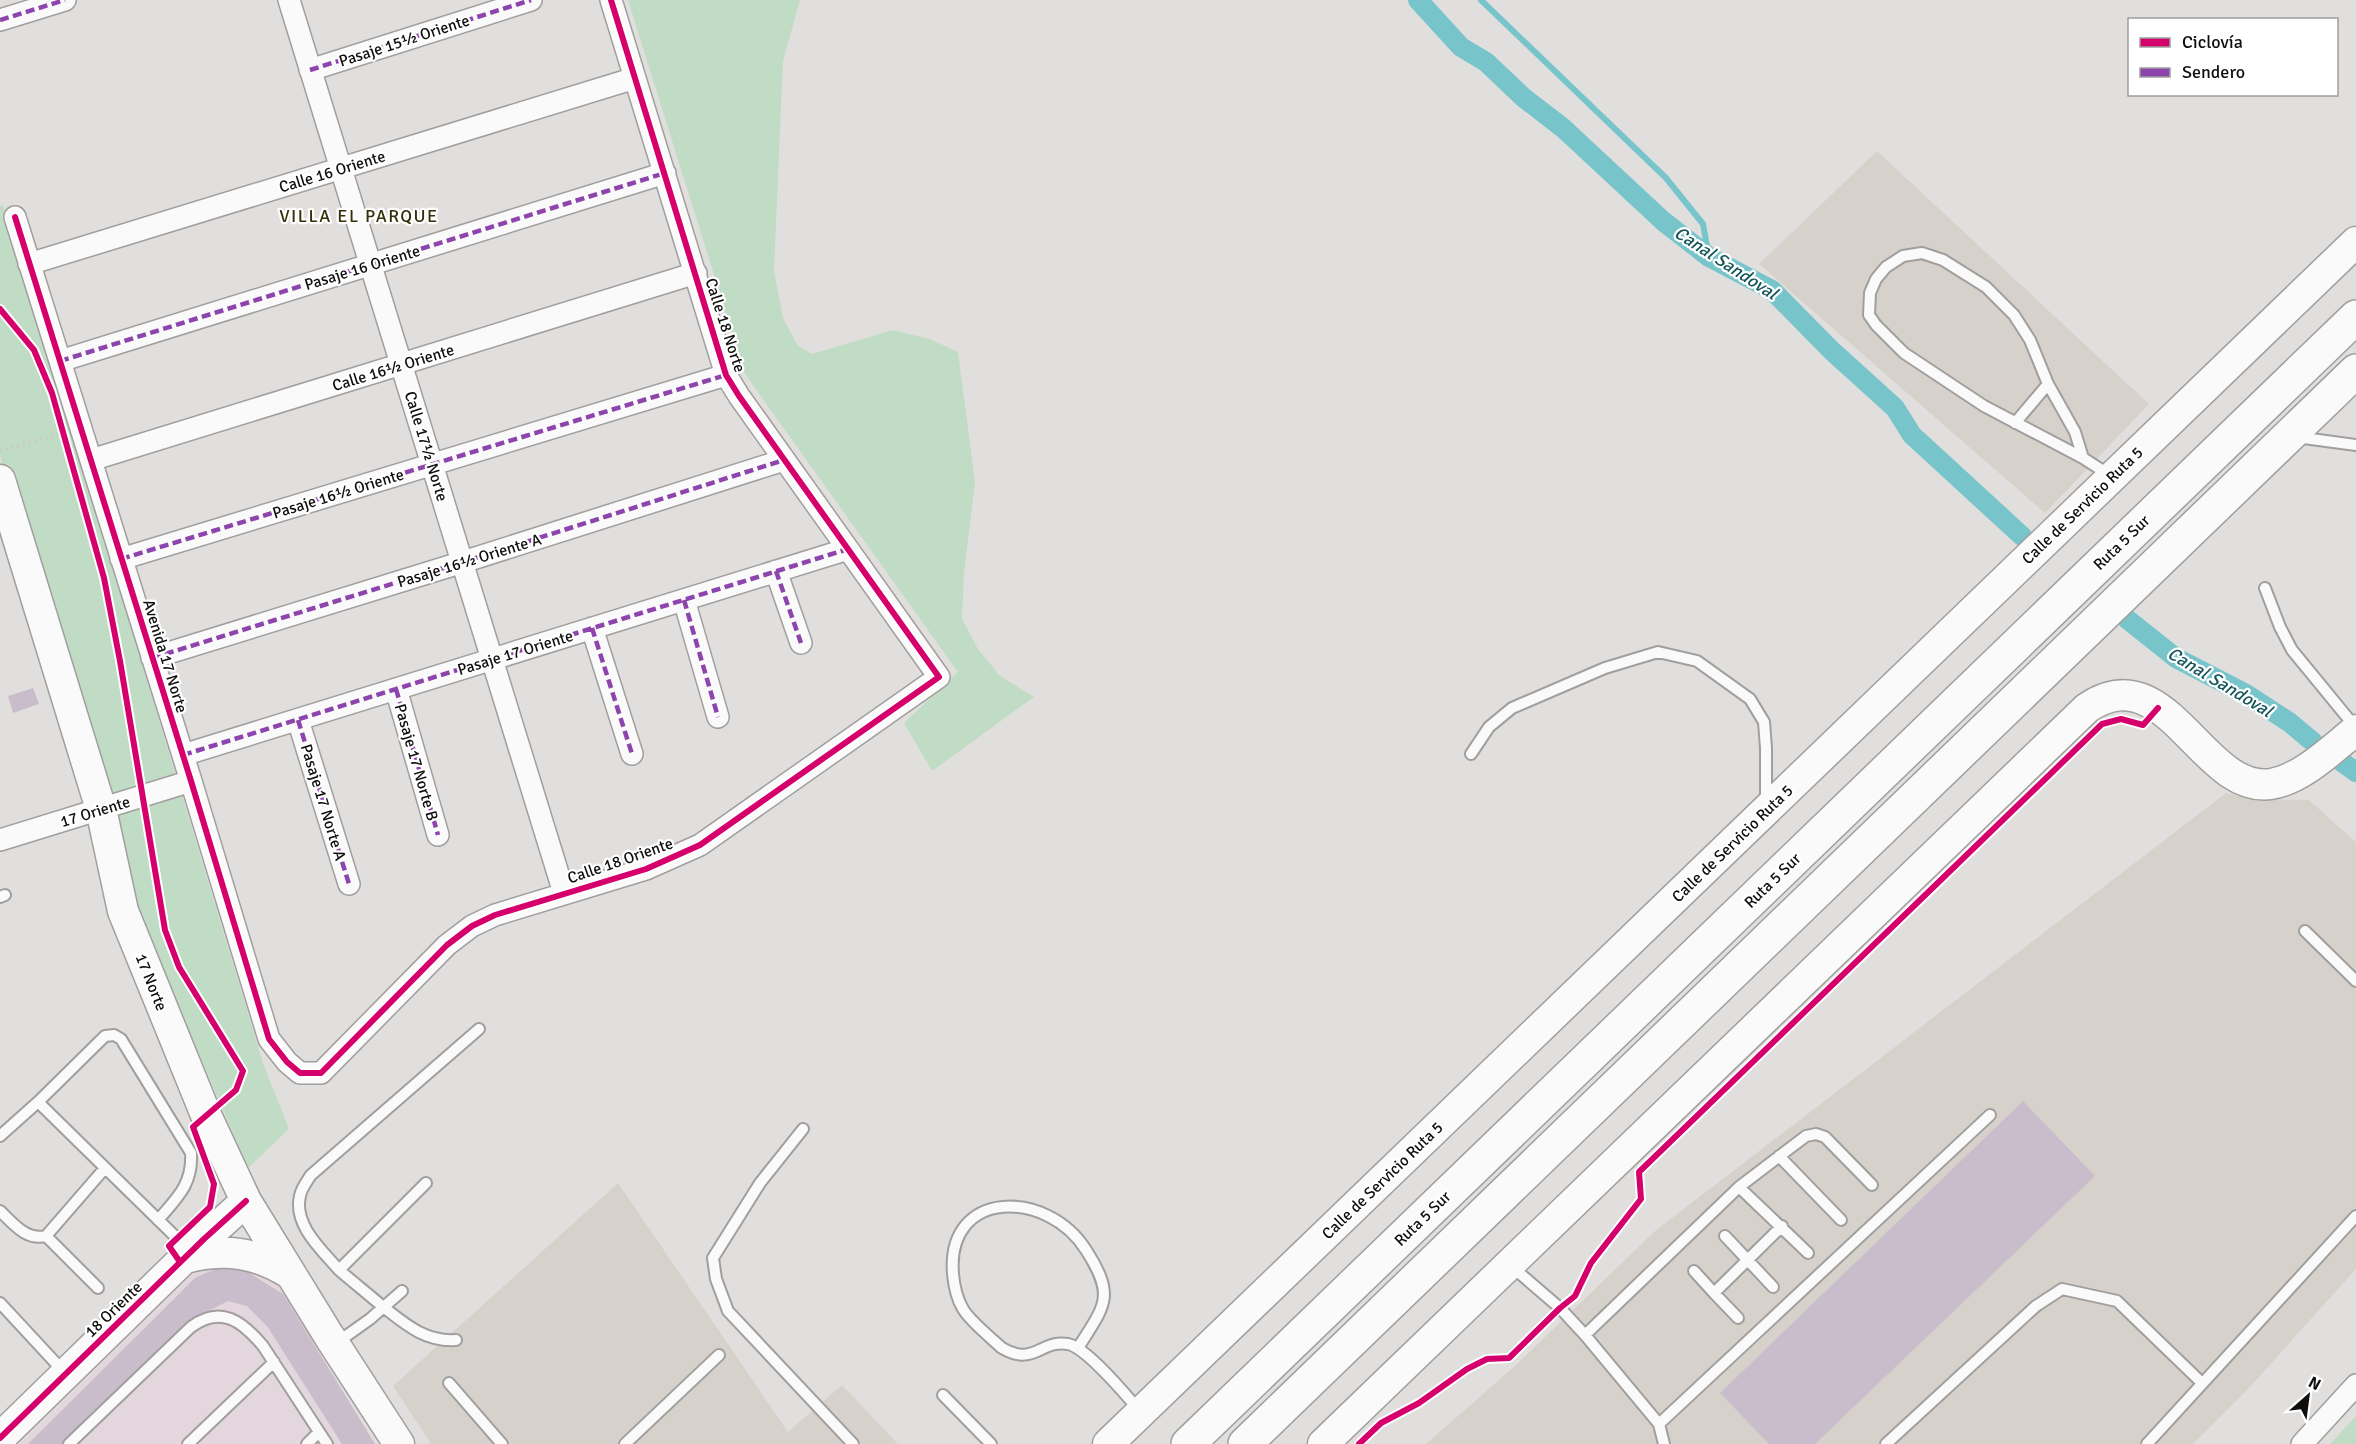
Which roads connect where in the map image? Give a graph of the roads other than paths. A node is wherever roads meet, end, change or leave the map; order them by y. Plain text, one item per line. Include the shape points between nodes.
1 (65, 0) edge
2 (289, 0) edge
3 (531, 0) edge
4 (611, 0) edge
5 (0, 20) edge
6 (310, 70) junction
7 (635, 78) junction
8 (341, 168) junction
9 (665, 173) junction
10 (15, 217) dead end
11 (2356, 242) edge
12 (30, 264) junction
13 (371, 264) junction
14 (696, 273) junction
15 (2356, 317) edge
16 (60, 361) junction
17 (402, 364) junction
18 (2356, 371) edge
19 (726, 375) junction
20 (2048, 384) junction
21 (2015, 423) junction
22 (2289, 436) junction
23 (2356, 445) edge
24 (2083, 458) junction
25 (91, 460) junction
26 (784, 460) junction
27 (432, 464) junction
28 (2111, 476) junction
29 (0, 480) edge
30 (848, 549) junction
31 (122, 560) junction
32 (463, 562) junction
33 (776, 572) junction
34 (2265, 588) dead end
35 (684, 600) junction
36 (592, 628) junction
37 (801, 643) dead end
38 (152, 658) junction
39 (493, 659) junction
40 (939, 677) joint
41 (396, 689) junction
42 (718, 717) dead end
43 (298, 720) junction
44 (2356, 729) edge
45 (632, 754) dead end
46 (1471, 754) dead end
47 (183, 756) junction
48 (191, 781) junction
49 (1773, 803) junction
50 (101, 809) junction
51 (438, 835) dead end
52 (0, 840) edge
53 (349, 884) dead end
54 (564, 893) junction
55 (2305, 931) dead end
56 (2356, 981) edge
57 (479, 1029) dead end
58 (321, 1073) joint
59 (38, 1102) junction
60 (1990, 1115) dead end
61 (803, 1130) dead end
62 (0, 1136) edge
63 (1779, 1156) junction
64 (105, 1168) junction
65 (426, 1183) dead end
66 (1872, 1185) dead end
67 (1740, 1187) junction
68 (246, 1201) junction
69 (0, 1211) edge
70 (2356, 1216) edge
71 (158, 1220) junction
72 (1841, 1220) dead end
73 (1782, 1226) junction
74 (46, 1236) junction
75 (1725, 1236) dead end
76 (1808, 1253) dead end
77 (188, 1255) junction
78 (1748, 1259) junction
79 (1508, 1264) junction
80 (339, 1270) junction
81 (1694, 1271) dead end
82 (289, 1273) junction
83 (1773, 1287) dead end
84 (98, 1288) dead end
85 (402, 1291) dead end
86 (1713, 1293) junction
87 (0, 1303) edge
88 (384, 1307) junction
89 (1738, 1318) dead end
90 (1585, 1335) junction
91 (456, 1340) dead end
92 (334, 1344) junction
93 (1078, 1348) junction
94 (719, 1355) dead end
95 (273, 1362) junction
96 (66, 1373) junction
97 (449, 1383) dead end
98 (2202, 1383) junction
99 (2356, 1385) edge
100 (944, 1395) dead end
101 (1141, 1412) junction
102 (1659, 1424) junction
103 (319, 1432) junction
104 (0, 1438) edge
105 (69, 1444) edge
106 (188, 1444) edge
107 (307, 1444) edge
108 (327, 1444) edge
109 (399, 1444) edge
110 (502, 1444) edge
111 (625, 1444) edge
112 (853, 1444) edge
113 (991, 1444) edge
114 (1108, 1444) edge
115 (1188, 1444) edge
116 (1245, 1444) edge
117 (1323, 1444) edge
118 (1664, 1444) edge
119 (1886, 1444) edge
120 (2147, 1444) edge
121 (2302, 1444) edge

1 - 5 street
2 - 6 street, Calle 17½ Norte
3 - 6 street, Pasaje 15½ Oriente
4 - 7 street, Calle 18 Norte
6 - 8 street, Calle 17½ Norte
7 - 8 street, Calle 16 Oriente
7 - 9 street, Calle 18 Norte
8 - 12 street, Calle 16 Oriente
8 - 13 street, Calle 17½ Norte
9 - 13 street, Pasaje 16 Oriente
9 - 14 street, Calle 18 Norte
10 - 12 street, Avenida 17 Norte
11 - 28 street, Calle de Servicio Ruta 5
12 - 16 street, Avenida 17 Norte
13 - 16 street, Pasaje 16 Oriente
13 - 17 street, Calle 17½ Norte
14 - 17 street, Calle 16½ Oriente
14 - 19 street, Calle 18 Norte
15 - 115 highway, Ruta 5 Sur
16 - 25 street, Avenida 17 Norte via 68,428
17 - 25 street, Calle 16½ Oriente
17 - 27 street, Calle 17½ Norte
18 - 22 highway
19 - 26 street, Calle 18 Norte
19 - 27 street, Pasaje 16½ Oriente
20 - 21 lane
20 - 21 lane via 2030,340 1986,286 1943,260 1922,253 1903,256 1886,267 1870,293 1869,315 1876,325 1904,353 1938,377
20 - 24 lane via 2075,432
21 - 24 lane
22 - 23 lane
22 - 116 highway
24 - 28 lane
25 - 31 street, Avenida 17 Norte
26 - 30 street, Calle 18 Norte
26 - 32 street, Pasaje 16½ Oriente A
27 - 31 street, Pasaje 16½ Oriente
27 - 32 street, Calle 17½ Norte
28 - 49 street, Calle de Servicio Ruta 5
29 - 50 street, 17 Norte
30 - 33 street, Pasaje 17 Oriente
30 - 40 street, Calle 18 Norte
31 - 38 street, Avenida 17 Norte
32 - 38 street, Pasaje 16½ Oriente A
32 - 39 street, Calle 17½ Norte
33 - 35 street, Pasaje 17 Oriente
33 - 37 street
34 - 44 lane via 2292,650
35 - 36 street, Pasaje 17 Oriente
35 - 42 street
36 - 39 street, Pasaje 17 Oriente
36 - 45 street
38 - 47 street, Avenida 17 Norte
39 - 41 street, Pasaje 17 Oriente
39 - 54 street, Calle 17½ Norte
40 - 54 street, Calle 18 Oriente via 700,845 646,869
41 - 43 street, Pasaje 17 Oriente
41 - 51 street, Pasaje 17 Norte B
43 - 47 street, Pasaje 17 Oriente
43 - 53 street, Pasaje 17 Norte A
44 - 79 street via 2303,770 2280,782 2260,784 2232,774 2148,702 2113,696 2095,703
46 - 49 lane via 1489,727 1512,708 1605,668 1658,652 1697,662 1750,699 1764,722 1766,795
47 - 48 street, Avenida 17 Norte
48 - 50 street, 17 Oriente
48 - 58 street, Avenida 17 Norte via 269,1039 300,1073
49 - 101 street, Calle de Servicio Ruta 5
50 - 52 street, 17 Oriente
50 - 68 street, 17 Norte via 123,911 206,1115
54 - 58 street, Calle 18 Oriente via 481,921 461,934
55 - 56 lane
57 - 80 lane via 306,1183 300,1196 302,1221
59 - 62 lane
59 - 64 lane
59 - 71 lane via 105,1036 121,1039 191,1153 188,1181
60 - 102 lane
61 - 112 lane via 760,1183 713,1258 716,1279 728,1311
63 - 66 lane via 1806,1136 1816,1134 1825,1137
63 - 67 lane
63 - 72 lane
64 - 71 lane
64 - 74 lane
65 - 80 lane
67 - 73 lane
67 - 90 lane
68 - 77 street, 18 Oriente
68 - 82 street, 17 Norte
69 - 74 lane via 22,1231 39,1238
70 - 98 lane
71 - 77 lane
73 - 76 lane
73 - 78 lane
74 - 84 lane
75 - 78 lane
77 - 82 street via 242,1253
77 - 96 street, 18 Oriente
78 - 83 lane
78 - 86 lane
79 - 90 lane
79 - 117 street
80 - 88 lane
81 - 86 lane
82 - 92 street, 17 Norte
85 - 88 lane
86 - 89 lane
87 - 96 lane
88 - 91 lane via 420,1334 441,1341
88 - 92 lane
90 - 102 lane
92 - 109 street, 17 Norte
93 - 93 lane via 1059,1343 1032,1354 1017,1355 995,1342 963,1310 954,1286 952,1264 962,1232 974,1218 1000,1206 1020,1206 1054,1218 1081,1241 1105,1292 1102,1307
93 - 101 lane
94 - 111 lane
95 - 103 lane
95 - 105 lane via 252,1333 238,1323 225,1317 201,1320
95 - 106 lane
96 - 104 street, 18 Oriente
97 - 110 lane
98 - 119 lane via 2117,1300 2062,1289 2036,1305
98 - 120 lane
99 - 121 street
100 - 113 lane
101 - 114 street, Calle de Servicio Ruta 5
102 - 118 lane
103 - 107 lane
103 - 108 lane

